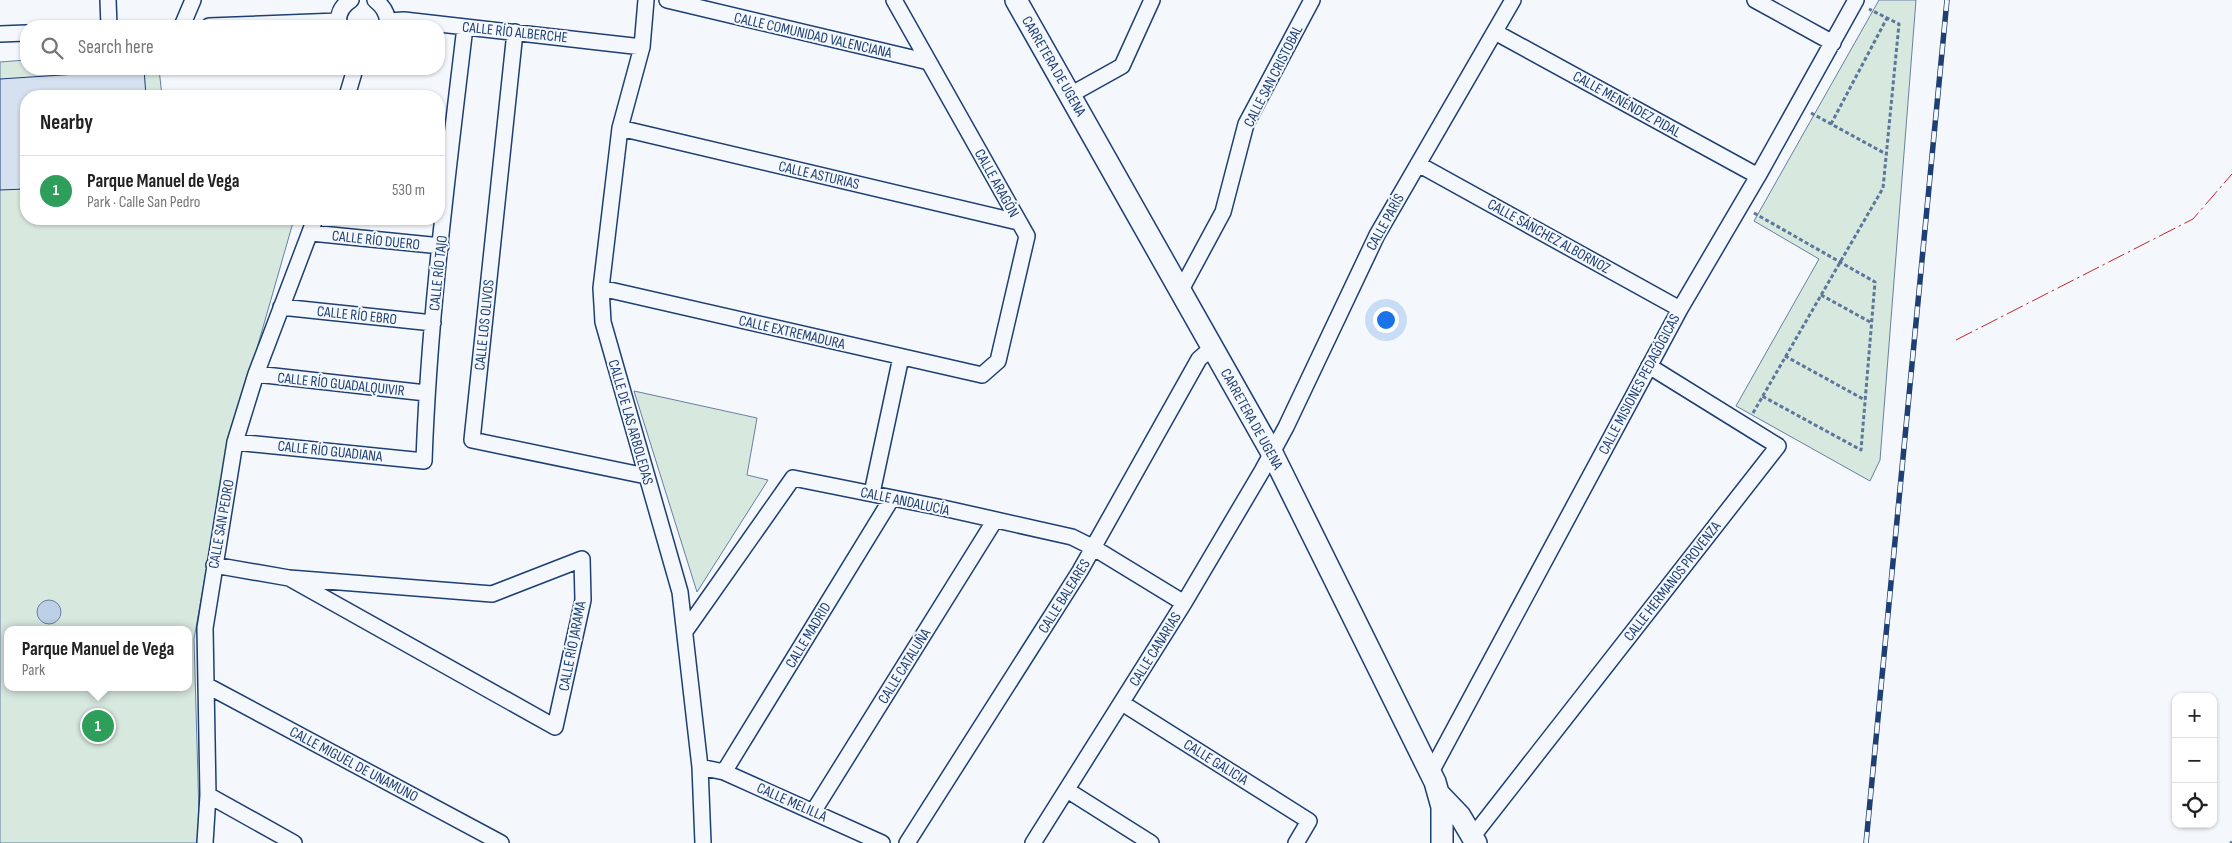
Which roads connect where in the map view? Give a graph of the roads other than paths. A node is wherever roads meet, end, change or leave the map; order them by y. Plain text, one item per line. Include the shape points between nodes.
1 (108, 0) edge
2 (193, 0) edge
3 (351, 0) edge
4 (375, 0) edge
5 (646, 0) edge
6 (667, 0) edge
7 (894, 0) edge
8 (1016, 0) edge
9 (1152, 0) edge
10 (1312, 0) edge
11 (1513, 0) edge
12 (1755, 0) edge
13 (1856, 1) edge
14 (109, 20) edge
15 (185, 20) edge
16 (339, 20) edge
17 (386, 20) edge
18 (445, 25) edge
19 (465, 27) junction
20 (515, 32) junction
21 (1495, 32) junction
22 (20, 33) edge
23 (0, 34) edge
24 (1833, 43) junction
25 (642, 47) junction
26 (929, 62) junction
27 (353, 75) edge
28 (349, 90) edge
29 (1070, 95) junction
30 (620, 128) junction
31 (1418, 164) junction
32 (445, 168) edge
33 (1758, 176) junction
34 (1018, 222) junction
35 (442, 225) edge
36 (313, 226) edge
37 (441, 246) junction
38 (601, 288) junction
39 (1180, 290) junction
40 (281, 307) junction
41 (1680, 309) junction
42 (433, 323) junction
43 (1213, 347) junction
44 (901, 357) junction
45 (1649, 366) junction
46 (256, 374) junction
47 (982, 375) joint
48 (426, 393) junction
49 (235, 442) junction
50 (1272, 453) junction
51 (424, 461) joint
52 (646, 476) junction
53 (872, 494) junction
54 (892, 498) junction
55 (995, 520) junction
56 (1094, 548) junction
57 (214, 565) junction
58 (289, 578) junction
59 (1184, 603) junction
60 (686, 630) junction
61 (206, 686) junction
62 (1122, 703) junction
63 (700, 767) junction
64 (724, 772) junction
65 (1431, 772) junction
66 (1067, 790) junction
67 (1439, 794) junction
68 (208, 795) junction
69 (813, 812) junction
70 (1474, 839) edge
71 (205, 843) edge
72 (294, 843) edge
73 (501, 843) edge
74 (703, 843) edge
75 (882, 843) edge
76 (907, 843) edge
77 (1033, 843) edge
78 (1151, 843) edge
79 (1296, 843) edge
80 (1442, 843) edge

1 - 14 street
2 - 15 street
3 - 16 street via 343,7
4 - 17 street via 383,6
5 - 25 street, CALLE DE LAS ARBOLEDAS
6 - 26 street, CALLE COMUNIDAD VALENCIANA
7 - 26 street, CALLE ARAGÓN
8 - 29 main road, CARRETERA DE UGENA
9 - 29 street via 1122,66
10 - 39 street, CALLE SAN CRISTOBAL via 1246,124 1223,212
11 - 21 street, CALLE PARÍS
12 - 24 street
13 - 24 street, CALLE MISIONES PEDAGÓGICAS
18 - 19 street, CALLE RÍO ALBERCHE
19 - 20 street, CALLE RÍO ALBERCHE
19 - 32 street, CALLE RÍO TAJO
20 - 25 street, CALLE RÍO ALBERCHE
20 - 52 street, CALLE LOS OLIVOS via 472,440
21 - 31 street, CALLE PARÍS
21 - 33 street, CALLE MENÉNDEZ PIDAL
22 - 23 street
24 - 33 street, CALLE MISIONES PEDAGÓGICAS
25 - 30 street, CALLE DE LAS ARBOLEDAS
26 - 34 street, CALLE ARAGÓN
27 - 28 street
29 - 39 main road, CARRETERA DE UGENA
30 - 34 street, CALLE ASTURIAS
30 - 38 street, CALLE DE LAS ARBOLEDAS
31 - 41 street, CALLE SÁNCHEZ ALBORNOZ
31 - 50 street, CALLE PARÍS via 1377,235
33 - 41 street, CALLE MISIONES PEDAGÓGICAS
34 - 47 street, CALLE ARAGÓN via 1027,236 998,361
35 - 37 street, CALLE RÍO TAJO
36 - 37 street, CALLE RÍO DUERO
36 - 40 street, CALLE SAN PEDRO
37 - 42 street, CALLE RÍO TAJO
38 - 44 street, CALLE EXTREMADURA
38 - 52 street, CALLE DE LAS ARBOLEDAS via 603,322
39 - 43 main road, CARRETERA DE UGENA
40 - 42 street, CALLE RÍO EBRO
40 - 46 street, CALLE SAN PEDRO
41 - 45 street, CALLE MISIONES PEDAGÓGICAS
42 - 48 street, CALLE RÍO TAJO
43 - 50 main road, CARRETERA DE UGENA
43 - 56 street, CALLE BALEARES via 1199,359
44 - 47 street, CALLE EXTREMADURA
44 - 53 street
45 - 65 street, CALLE MISIONES PEDAGÓGICAS
45 - 70 street, CALLE HERMANOS PROVENZA via 1778,446
46 - 48 street, CALLE RÍO GUADALQUIVIR
46 - 49 street, CALLE SAN PEDRO
48 - 51 street, CALLE RÍO TAJO
49 - 51 street, CALLE RÍO GUADIANA
49 - 57 street, CALLE SAN PEDRO
50 - 59 street, CALLE CANARIAS
50 - 65 main road, CARRETERA DE UGENA
52 - 60 street, CALLE DE LAS ARBOLEDAS via 680,592
53 - 54 street, CALLE ANDALUCÍA
53 - 60 street, CALLE ANDALUCÍA via 792,478
54 - 55 street, CALLE ANDALUCÍA
54 - 64 street, CALLE MADRID
55 - 56 street, CALLE ANDALUCÍA via 1072,538
55 - 69 street, CALLE CATALUÑA
56 - 59 street, CALLE ANDALUCÍA
56 - 76 street, CALLE BALEARES
57 - 58 street, CALLE RÍO JARAMA
57 - 61 street, CALLE SAN PEDRO via 205,628
58 - 58 street, CALLE RÍO JARAMA via 492,594 582,559 583,600 555,727
59 - 62 street, CALLE CANARIAS
60 - 63 street, CALLE DE LAS ARBOLEDAS
61 - 68 street, CALLE SAN PEDRO
61 - 73 street, CALLE MIGUEL DE UNAMUNO
62 - 66 street, CALLE CANARIAS
62 - 79 street, CALLE GALICIA via 1309,821
63 - 64 street, CALLE MELILLA
63 - 74 street, CALLE DE LAS ARBOLEDAS
64 - 69 street, CALLE MELILLA
65 - 67 main road, CARRETERA DE UGENA
66 - 77 street, CALLE CANARIAS
66 - 78 street
67 - 70 main road, CARRETERA DE UGENA via 1460,816
67 - 80 main road
68 - 71 street, CALLE SAN PEDRO
68 - 72 street
69 - 75 street, CALLE MELILLA

